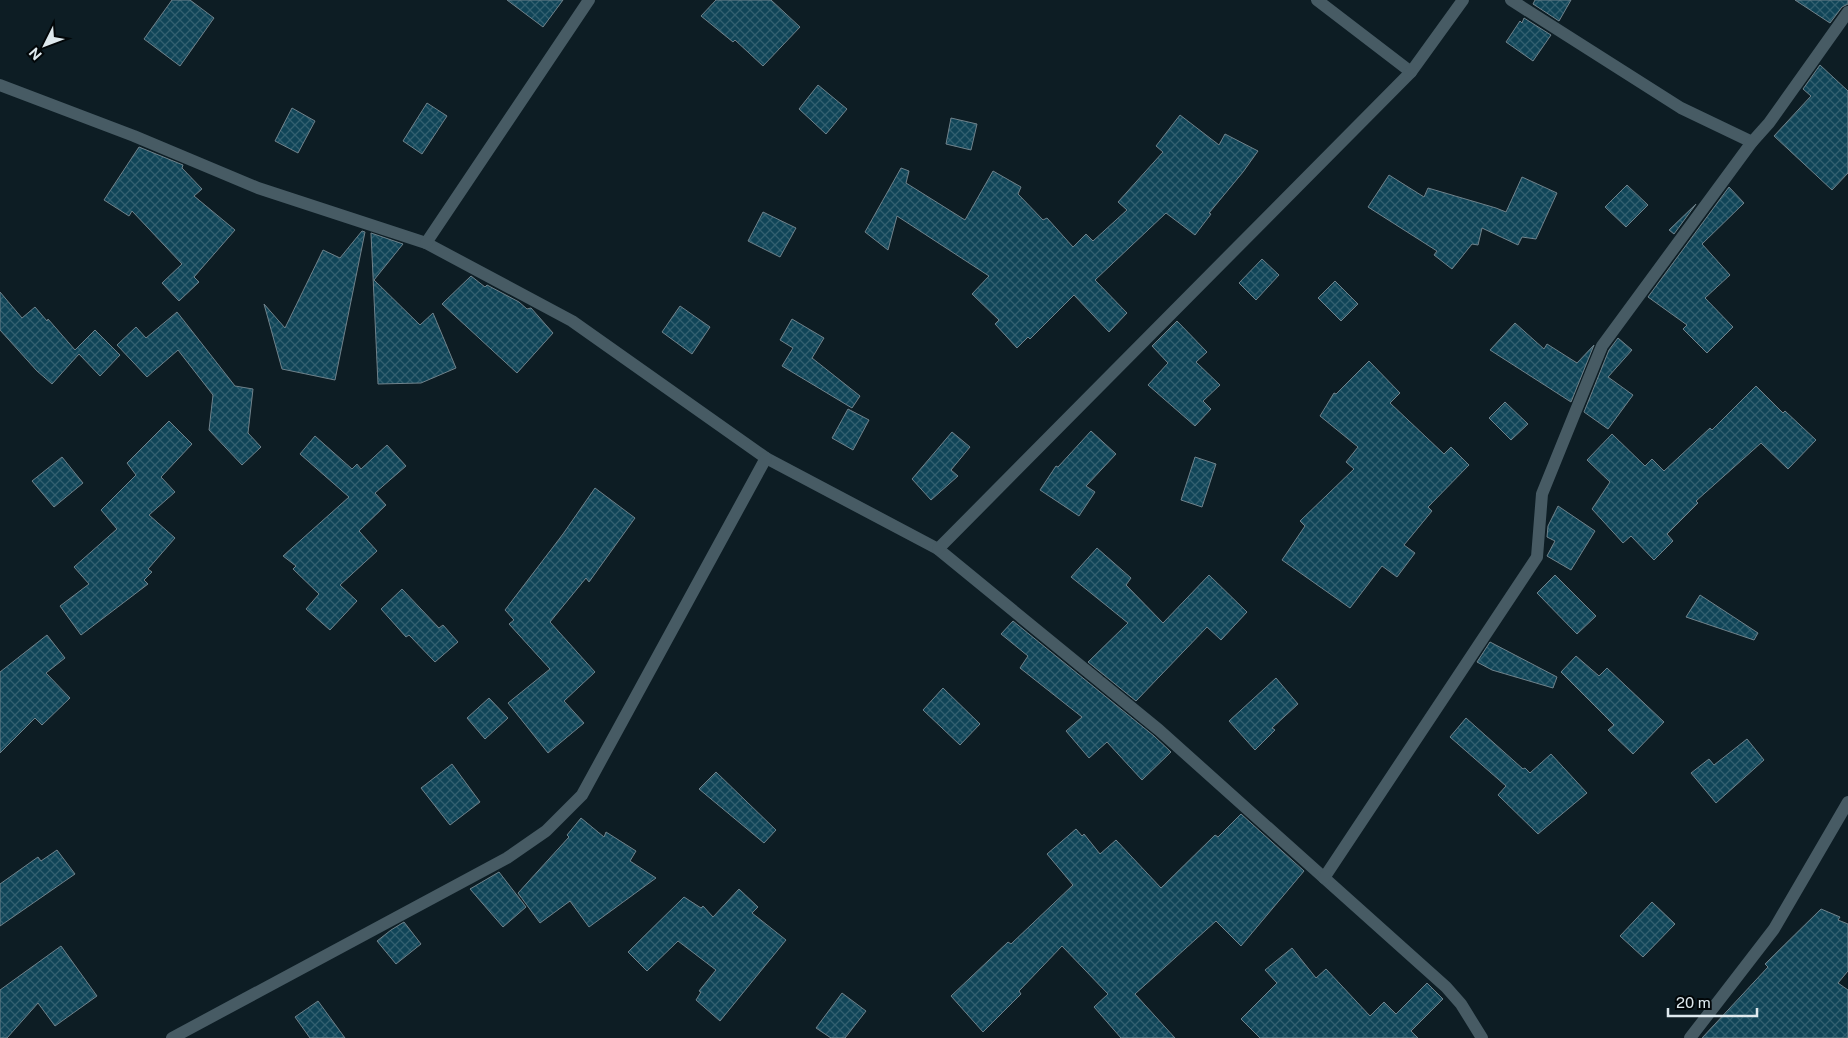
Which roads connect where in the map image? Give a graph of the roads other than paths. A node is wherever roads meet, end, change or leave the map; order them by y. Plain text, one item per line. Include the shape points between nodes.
1 (588, 0) edge
2 (1318, 0) edge
3 (1463, 0) edge
4 (1511, 0) edge
5 (1848, 12) edge
6 (1411, 72) junction
7 (0, 85) edge
8 (1752, 142) junction
9 (426, 243) junction
10 (766, 458) junction
11 (938, 549) junction
12 (1848, 802) edge
13 (1324, 878) junction
14 (172, 1038) edge
15 (1482, 1038) edge
16 (1690, 1038) edge

1 - 9 street
2 - 6 street
3 - 6 street
4 - 8 street via 1681,108
5 - 8 street
6 - 11 street
7 - 9 street via 258,188
8 - 13 street via 1602,346 1542,494 1537,557
9 - 10 street via 572,321
10 - 11 street
10 - 14 street via 582,795 546,831 507,858
11 - 13 street via 1159,730
12 - 16 street via 1774,929
13 - 15 street via 1446,987

